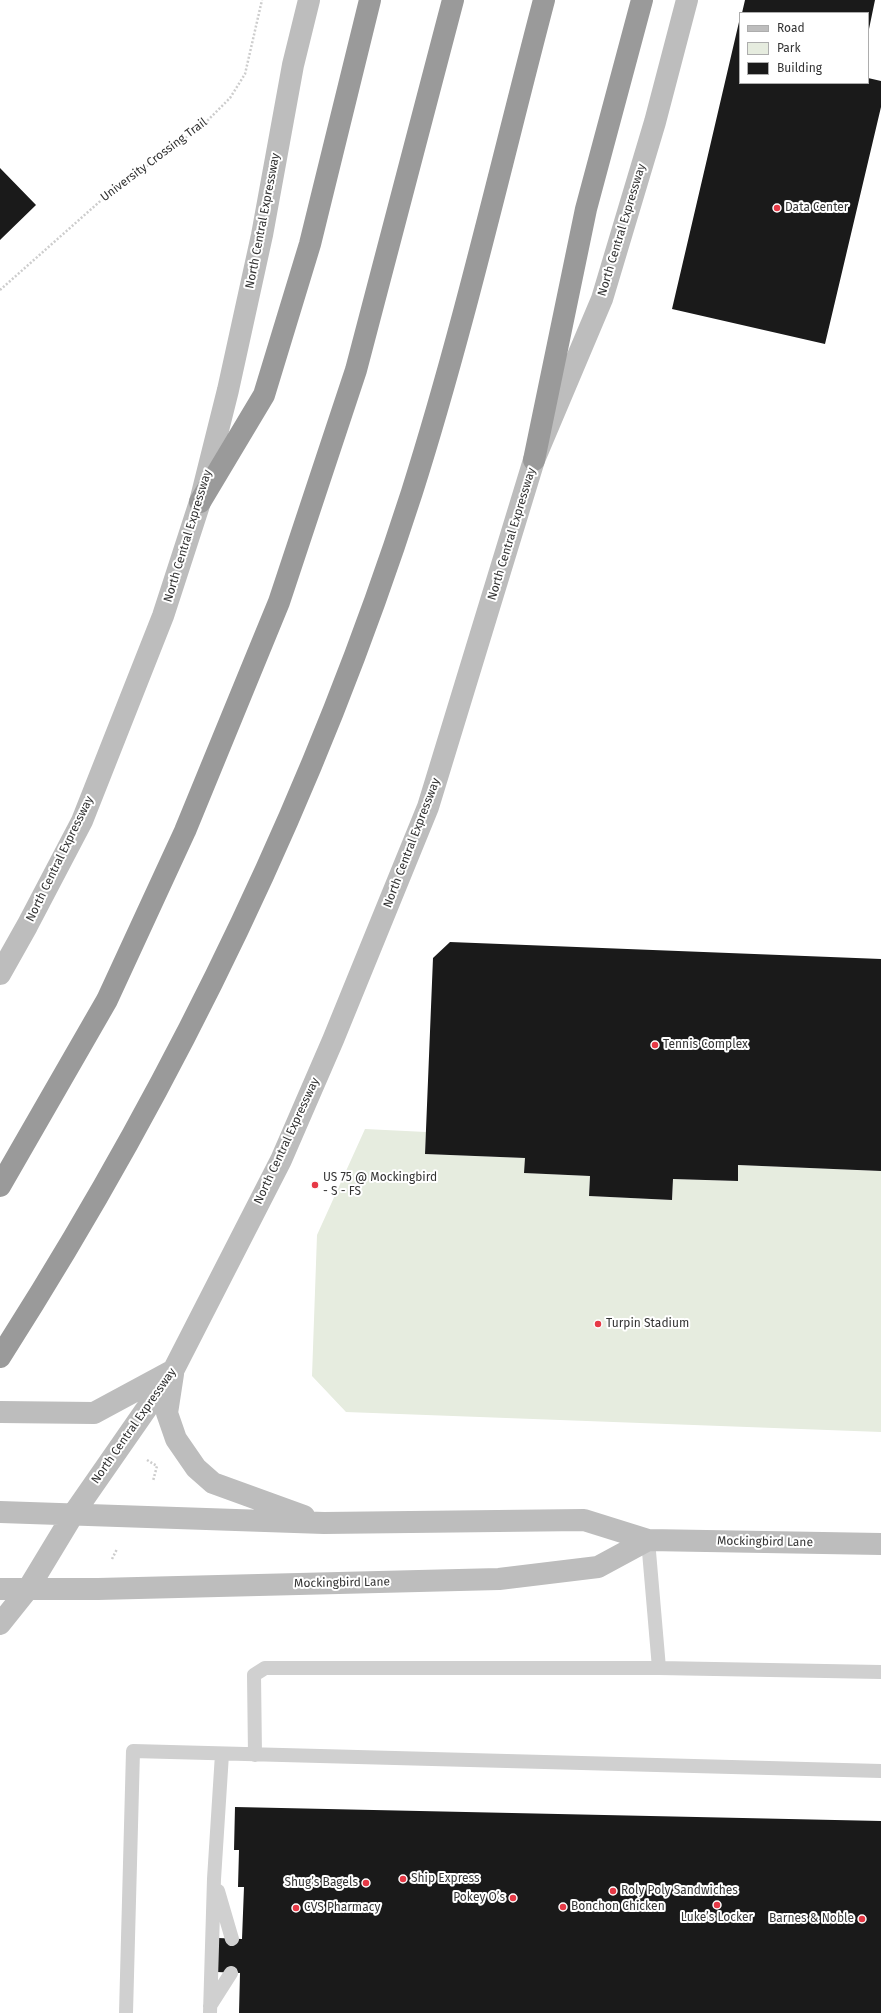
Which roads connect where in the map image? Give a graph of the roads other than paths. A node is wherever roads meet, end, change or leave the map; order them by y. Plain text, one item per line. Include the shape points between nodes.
1 (309, 0) edge
2 (370, 0) edge
3 (453, 0) edge
4 (544, 0) edge
5 (642, 0) edge
6 (687, 0) edge
7 (534, 460) junction
8 (200, 502) junction
9 (0, 974) edge
10 (0, 1186) edge
11 (0, 1357) edge
12 (174, 1369) junction
13 (0, 1412) edge
14 (0, 1512) edge
15 (74, 1514) junction
16 (324, 1524) junction
17 (648, 1540) junction
18 (881, 1544) edge
19 (0, 1589) edge
20 (28, 1589) junction
21 (0, 1624) edge
22 (660, 1668) junction
23 (881, 1672) edge
24 (222, 1754) junction
25 (255, 1755) junction
26 (881, 1771) edge
27 (214, 1879) junction
28 (232, 1939) dead end
29 (231, 1973) dead end
30 (210, 2010) edge
31 (126, 2013) edge

1 - 8 main road, North Central Expressway via 260,243 228,390
2 - 8 highway via 310,244 264,395
3 - 10 highway via 356,370 279,602 184,831 107,1000
4 - 11 highway via 428,440 372,609 328,725 258,890 177,1054 91,1210
5 - 7 highway via 586,209
6 - 7 main road, North Central Expressway via 655,122 602,299
7 - 12 main road, North Central Expressway via 428,807 281,1160
8 - 9 main road, North Central Expressway via 163,616 82,821
12 - 13 main road via 94,1413
12 - 15 main road, North Central Expressway
12 - 16 main road via 167,1413 176,1439 196,1468 213,1483
14 - 15 main road, Mockingbird Lane
15 - 16 main road, Mockingbird Lane
15 - 20 main road, North Central Expressway
16 - 17 main road, Mockingbird Lane via 584,1520
17 - 18 main road, Mockingbird Lane
17 - 20 main road, Mockingbird Lane via 598,1568 499,1579
17 - 22 lane
19 - 20 main road, Mockingbird Lane
20 - 21 main road, North Central Expressway
22 - 23 lane
22 - 25 lane via 264,1668 254,1675
24 - 25 lane
24 - 27 lane
24 - 31 lane via 132,1751
25 - 26 lane
27 - 28 lane
27 - 30 lane
29 - 30 lane

